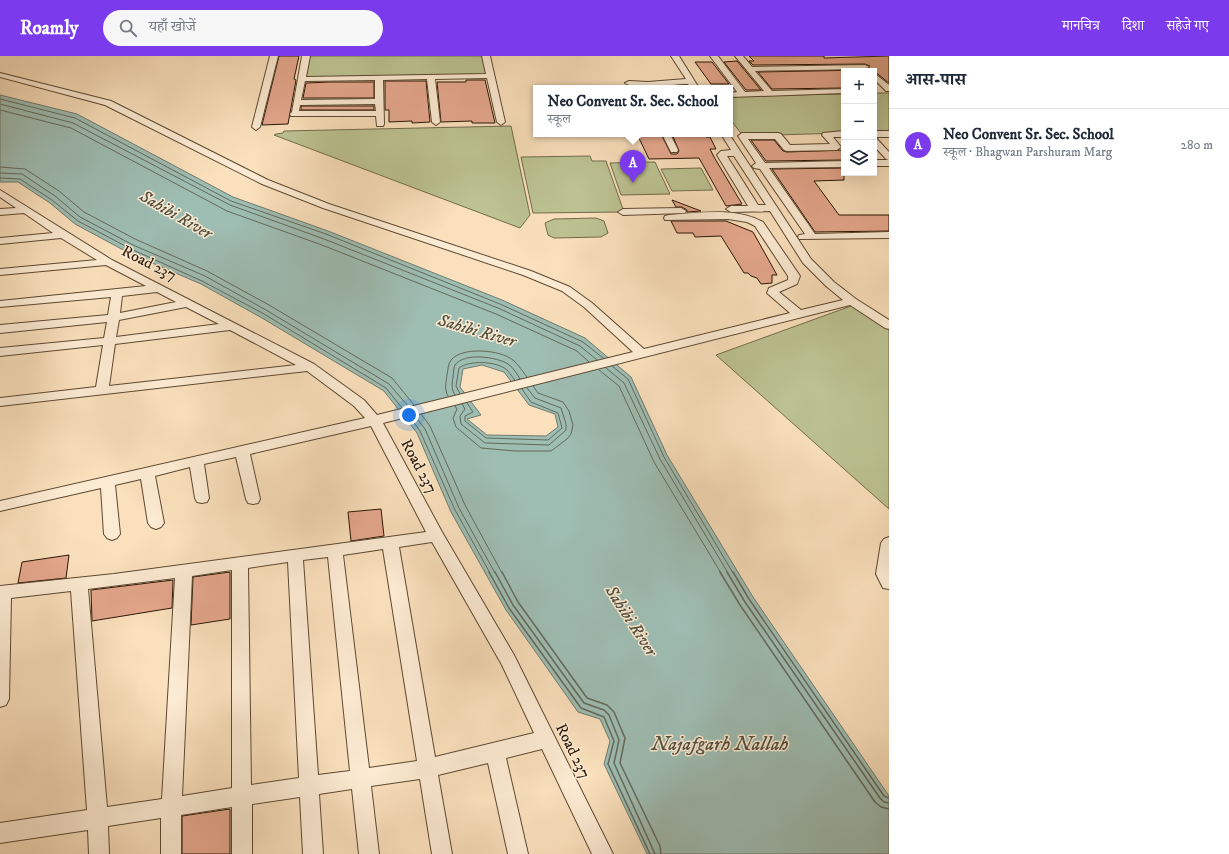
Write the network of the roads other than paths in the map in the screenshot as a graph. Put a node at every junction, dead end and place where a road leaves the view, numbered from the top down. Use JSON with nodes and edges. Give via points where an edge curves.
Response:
{"nodes":[{"id":1,"x":274,"y":56,"type":"edge"},
{"id":2,"x":306,"y":56,"type":"edge"},
{"id":3,"x":486,"y":56,"type":"edge"},
{"id":4,"x":675,"y":56,"type":"edge"},
{"id":5,"x":714,"y":56,"type":"edge"},
{"id":6,"x":739,"y":56,"type":"edge"},
{"id":7,"x":864,"y":66,"type":"edge"},
{"id":8,"x":749,"y":69,"type":"junction"},
{"id":9,"x":0,"y":75,"type":"edge"},
{"id":10,"x":490,"y":76,"type":"junction"},
{"id":11,"x":431,"y":77,"type":"junction"},
{"id":12,"x":379,"y":78,"type":"junction"},
{"id":13,"x":301,"y":79,"type":"junction"},
{"id":14,"x":877,"y":79,"type":"edge"},
{"id":15,"x":629,"y":83,"type":"dead end"},
{"id":16,"x":693,"y":85,"type":"edge"},
{"id":17,"x":886,"y":90,"type":"edge"},
{"id":18,"x":841,"y":91,"type":"edge"},
{"id":19,"x":742,"y":94,"type":"junction"},
{"id":20,"x":769,"y":94,"type":"junction"},
{"id":21,"x":733,"y":95,"type":"edge"},
{"id":22,"x":380,"y":101,"type":"junction"},
{"id":23,"x":296,"y":103,"type":"junction"},
{"id":24,"x":380,"y":113,"type":"junction"},
{"id":25,"x":436,"y":122,"type":"dead end"},
{"id":26,"x":501,"y":122,"type":"dead end"},
{"id":27,"x":380,"y":124,"type":"dead end"},
{"id":28,"x":256,"y":127,"type":"dead end"},
{"id":29,"x":841,"y":134,"type":"edge"},
{"id":30,"x":877,"y":134,"type":"edge"},
{"id":31,"x":889,"y":134,"type":"edge"},
{"id":32,"x":733,"y":135,"type":"edge"},
{"id":33,"x":742,"y":136,"type":"junction"},
{"id":34,"x":668,"y":137,"type":"edge"},
{"id":35,"x":727,"y":137,"type":"edge"},
{"id":36,"x":877,"y":144,"type":"edge"},
{"id":37,"x":674,"y":150,"type":"dead end"},
{"id":38,"x":738,"y":153,"type":"junction"},
{"id":39,"x":889,"y":157,"type":"edge"},
{"id":40,"x":877,"y":163,"type":"edge"},
{"id":41,"x":889,"y":163,"type":"edge"},
{"id":42,"x":841,"y":164,"type":"edge"},
{"id":43,"x":764,"y":166,"type":"junction"},
{"id":44,"x":746,"y":167,"type":"junction"},
{"id":45,"x":0,"y":193,"type":"edge"},
{"id":46,"x":773,"y":208,"type":"junction"},
{"id":47,"x":755,"y":209,"type":"junction"},
{"id":48,"x":27,"y":210,"type":"junction"},
{"id":49,"x":0,"y":212,"type":"edge"},
{"id":50,"x":623,"y":212,"type":"dead end"},
{"id":51,"x":669,"y":218,"type":"dead end"},
{"id":52,"x":780,"y":219,"type":"junction"},
{"id":53,"x":753,"y":220,"type":"junction"},
{"id":54,"x":63,"y":235,"type":"junction"},
{"id":55,"x":889,"y":235,"type":"edge"},
{"id":56,"x":812,"y":237,"type":"junction"},
{"id":57,"x":792,"y":238,"type":"junction"},
{"id":58,"x":0,"y":241,"type":"edge"},
{"id":59,"x":108,"y":262,"type":"junction"},
{"id":60,"x":0,"y":272,"type":"edge"},
{"id":61,"x":160,"y":288,"type":"junction"},
{"id":62,"x":117,"y":293,"type":"junction"},
{"id":63,"x":852,"y":301,"type":"junction"},
{"id":64,"x":189,"y":303,"type":"junction"},
{"id":65,"x":0,"y":304,"type":"edge"},
{"id":66,"x":799,"y":315,"type":"junction"},
{"id":67,"x":113,"y":318,"type":"junction"},
{"id":68,"x":889,"y":324,"type":"edge"},
{"id":69,"x":233,"y":326,"type":"junction"},
{"id":70,"x":0,"y":329,"type":"edge"},
{"id":71,"x":110,"y":341,"type":"junction"},
{"id":72,"x":0,"y":352,"type":"edge"},
{"id":73,"x":642,"y":354,"type":"junction"},
{"id":74,"x":310,"y":367,"type":"junction"},
{"id":75,"x":102,"y":391,"type":"junction"},
{"id":76,"x":0,"y":402,"type":"edge"},
{"id":77,"x":375,"y":421,"type":"junction"},
{"id":78,"x":242,"y":451,"type":"junction"},
{"id":79,"x":196,"y":461,"type":"junction"},
{"id":80,"x":147,"y":473,"type":"junction"},
{"id":81,"x":108,"y":482,"type":"junction"},
{"id":82,"x":202,"y":498,"type":"dead end"},
{"id":83,"x":253,"y":499,"type":"dead end"},
{"id":84,"x":0,"y":506,"type":"edge"},
{"id":85,"x":156,"y":523,"type":"dead end"},
{"id":86,"x":112,"y":534,"type":"dead end"},
{"id":87,"x":436,"y":536,"type":"junction"},
{"id":88,"x":390,"y":542,"type":"junction"},
{"id":89,"x":889,"y":543,"type":"edge"},
{"id":90,"x":335,"y":550,"type":"junction"},
{"id":91,"x":295,"y":555,"type":"junction"},
{"id":92,"x":240,"y":563,"type":"junction"},
{"id":93,"x":184,"y":570,"type":"junction"},
{"id":94,"x":889,"y":583,"type":"edge"},
{"id":95,"x":79,"y":584,"type":"junction"},
{"id":96,"x":1,"y":593,"type":"edge"},
{"id":97,"x":0,"y":699,"type":"edge"},
{"id":98,"x":548,"y":739,"type":"junction"},
{"id":99,"x":495,"y":753,"type":"junction"},
{"id":100,"x":429,"y":768,"type":"junction"},
{"id":101,"x":361,"y":778,"type":"junction"},
{"id":102,"x":309,"y":786,"type":"junction"},
{"id":103,"x":243,"y":796,"type":"junction"},
{"id":104,"x":171,"y":806,"type":"junction"},
{"id":105,"x":98,"y":817,"type":"junction"},
{"id":106,"x":0,"y":833,"type":"edge"},
{"id":107,"x":99,"y":854,"type":"edge"},
{"id":108,"x":171,"y":854,"type":"edge"},
{"id":109,"x":242,"y":854,"type":"edge"},
{"id":110,"x":313,"y":854,"type":"edge"},
{"id":111,"x":370,"y":854,"type":"edge"},
{"id":112,"x":442,"y":854,"type":"edge"},
{"id":113,"x":518,"y":854,"type":"edge"},
{"id":114,"x":603,"y":854,"type":"edge"}],
"edges":[{"from":1,"to":28,"type":"street"},
{"from":2,"to":13,"type":"street"},
{"from":3,"to":10,"type":"street"},
{"from":4,"to":16,"type":"street"},
{"from":5,"to":19,"type":"street"},
{"from":6,"to":8,"type":"street"},
{"from":7,"to":8,"type":"street"},
{"from":8,"to":20,"type":"street"},
{"from":9,"to":73,"type":"street","via":[[108,103],[265,182],[354,217],[527,273],[566,289],[588,305]]},
{"from":10,"to":11,"type":"street"},
{"from":10,"to":26,"type":"street"},
{"from":11,"to":12,"type":"street"},
{"from":11,"to":25,"type":"street"},
{"from":12,"to":13,"type":"street"},
{"from":12,"to":22,"type":"street"},
{"from":13,"to":23,"type":"street"},
{"from":14,"to":17,"type":"street"},
{"from":15,"to":16,"type":"street"},
{"from":18,"to":20,"type":"street"},
{"from":19,"to":20,"type":"street"},
{"from":19,"to":21,"type":"street"},
{"from":22,"to":23,"type":"street"},
{"from":22,"to":24,"type":"street"},
{"from":23,"to":24,"type":"street","via":[[294,118]]},
{"from":24,"to":27,"type":"street"},
{"from":29,"to":33,"type":"street","via":[[826,135],[837,147],[787,148],[778,136]]},
{"from":30,"to":31,"type":"street"},
{"from":32,"to":33,"type":"street"},
{"from":33,"to":43,"type":"street"},
{"from":34,"to":37,"type":"street"},
{"from":35,"to":38,"type":"street"},
{"from":36,"to":39,"type":"street"},
{"from":38,"to":44,"type":"street"},
{"from":38,"to":47,"type":"street","via":[[722,155]]},
{"from":40,"to":41,"type":"street"},
{"from":42,"to":43,"type":"street"},
{"from":43,"to":44,"type":"street"},
{"from":43,"to":56,"type":"street"},
{"from":44,"to":46,"type":"street"},
{"from":45,"to":48,"type":"street","name":"Road 237"},
{"from":46,"to":47,"type":"street"},
{"from":46,"to":52,"type":"street"},
{"from":47,"to":50,"type":"street"},
{"from":48,"to":49,"type":"street"},
{"from":48,"to":54,"type":"street","name":"Road 237"},
{"from":51,"to":53,"type":"street","via":[[736,216]]},
{"from":52,"to":53,"type":"street"},
{"from":52,"to":57,"type":"street"},
{"from":53,"to":66,"type":"street","via":[[759,224],[794,276],[793,282],[773,290],[773,294]]},
{"from":54,"to":58,"type":"street"},
{"from":54,"to":59,"type":"street","name":"Road 237"},
{"from":55,"to":56,"type":"street"},
{"from":56,"to":57,"type":"street"},
{"from":57,"to":63,"type":"street","via":[[807,261]]},
{"from":59,"to":60,"type":"street"},
{"from":59,"to":61,"type":"street","name":"Road 237"},
{"from":61,"to":62,"type":"street"},
{"from":61,"to":64,"type":"street","name":"Road 237"},
{"from":62,"to":65,"type":"street"},
{"from":62,"to":67,"type":"street"},
{"from":63,"to":66,"type":"street"},
{"from":63,"to":68,"type":"street"},
{"from":64,"to":67,"type":"street"},
{"from":64,"to":69,"type":"street","name":"Road 237"},
{"from":66,"to":73,"type":"street"},
{"from":67,"to":70,"type":"street"},
{"from":67,"to":71,"type":"street"},
{"from":69,"to":71,"type":"street"},
{"from":69,"to":74,"type":"street","name":"Road 237"},
{"from":71,"to":72,"type":"street"},
{"from":71,"to":75,"type":"street"},
{"from":73,"to":77,"type":"street"},
{"from":74,"to":75,"type":"street"},
{"from":74,"to":77,"type":"street","name":"Road 237","via":[[359,403]]},
{"from":75,"to":76,"type":"street"},
{"from":77,"to":78,"type":"street"},
{"from":77,"to":87,"type":"street","name":"Road 237"},
{"from":78,"to":79,"type":"street"},
{"from":78,"to":83,"type":"street"},
{"from":79,"to":80,"type":"street"},
{"from":79,"to":82,"type":"street"},
{"from":80,"to":81,"type":"street"},
{"from":80,"to":85,"type":"street"},
{"from":81,"to":84,"type":"street"},
{"from":81,"to":86,"type":"street"},
{"from":87,"to":88,"type":"street"},
{"from":87,"to":98,"type":"street","name":"Road 237","via":[[508,660]]},
{"from":88,"to":90,"type":"street"},
{"from":88,"to":100,"type":"street"},
{"from":89,"to":94,"type":"street","via":[[884,574]]},
{"from":90,"to":91,"type":"street"},
{"from":90,"to":101,"type":"street"},
{"from":91,"to":92,"type":"street"},
{"from":91,"to":102,"type":"street"},
{"from":92,"to":93,"type":"street"},
{"from":92,"to":103,"type":"street"},
{"from":93,"to":95,"type":"street"},
{"from":93,"to":104,"type":"street"},
{"from":95,"to":96,"type":"street"},
{"from":95,"to":105,"type":"street"},
{"from":96,"to":97,"type":"street"},
{"from":98,"to":99,"type":"street"},
{"from":98,"to":114,"type":"street","name":"Road 237"},
{"from":99,"to":100,"type":"street"},
{"from":99,"to":113,"type":"street"},
{"from":100,"to":101,"type":"street"},
{"from":100,"to":112,"type":"street"},
{"from":101,"to":102,"type":"street"},
{"from":101,"to":111,"type":"street"},
{"from":102,"to":103,"type":"street"},
{"from":102,"to":110,"type":"street"},
{"from":103,"to":104,"type":"street"},
{"from":103,"to":109,"type":"street"},
{"from":104,"to":105,"type":"street"},
{"from":104,"to":108,"type":"street"},
{"from":105,"to":106,"type":"street"},
{"from":105,"to":107,"type":"street"}]}
